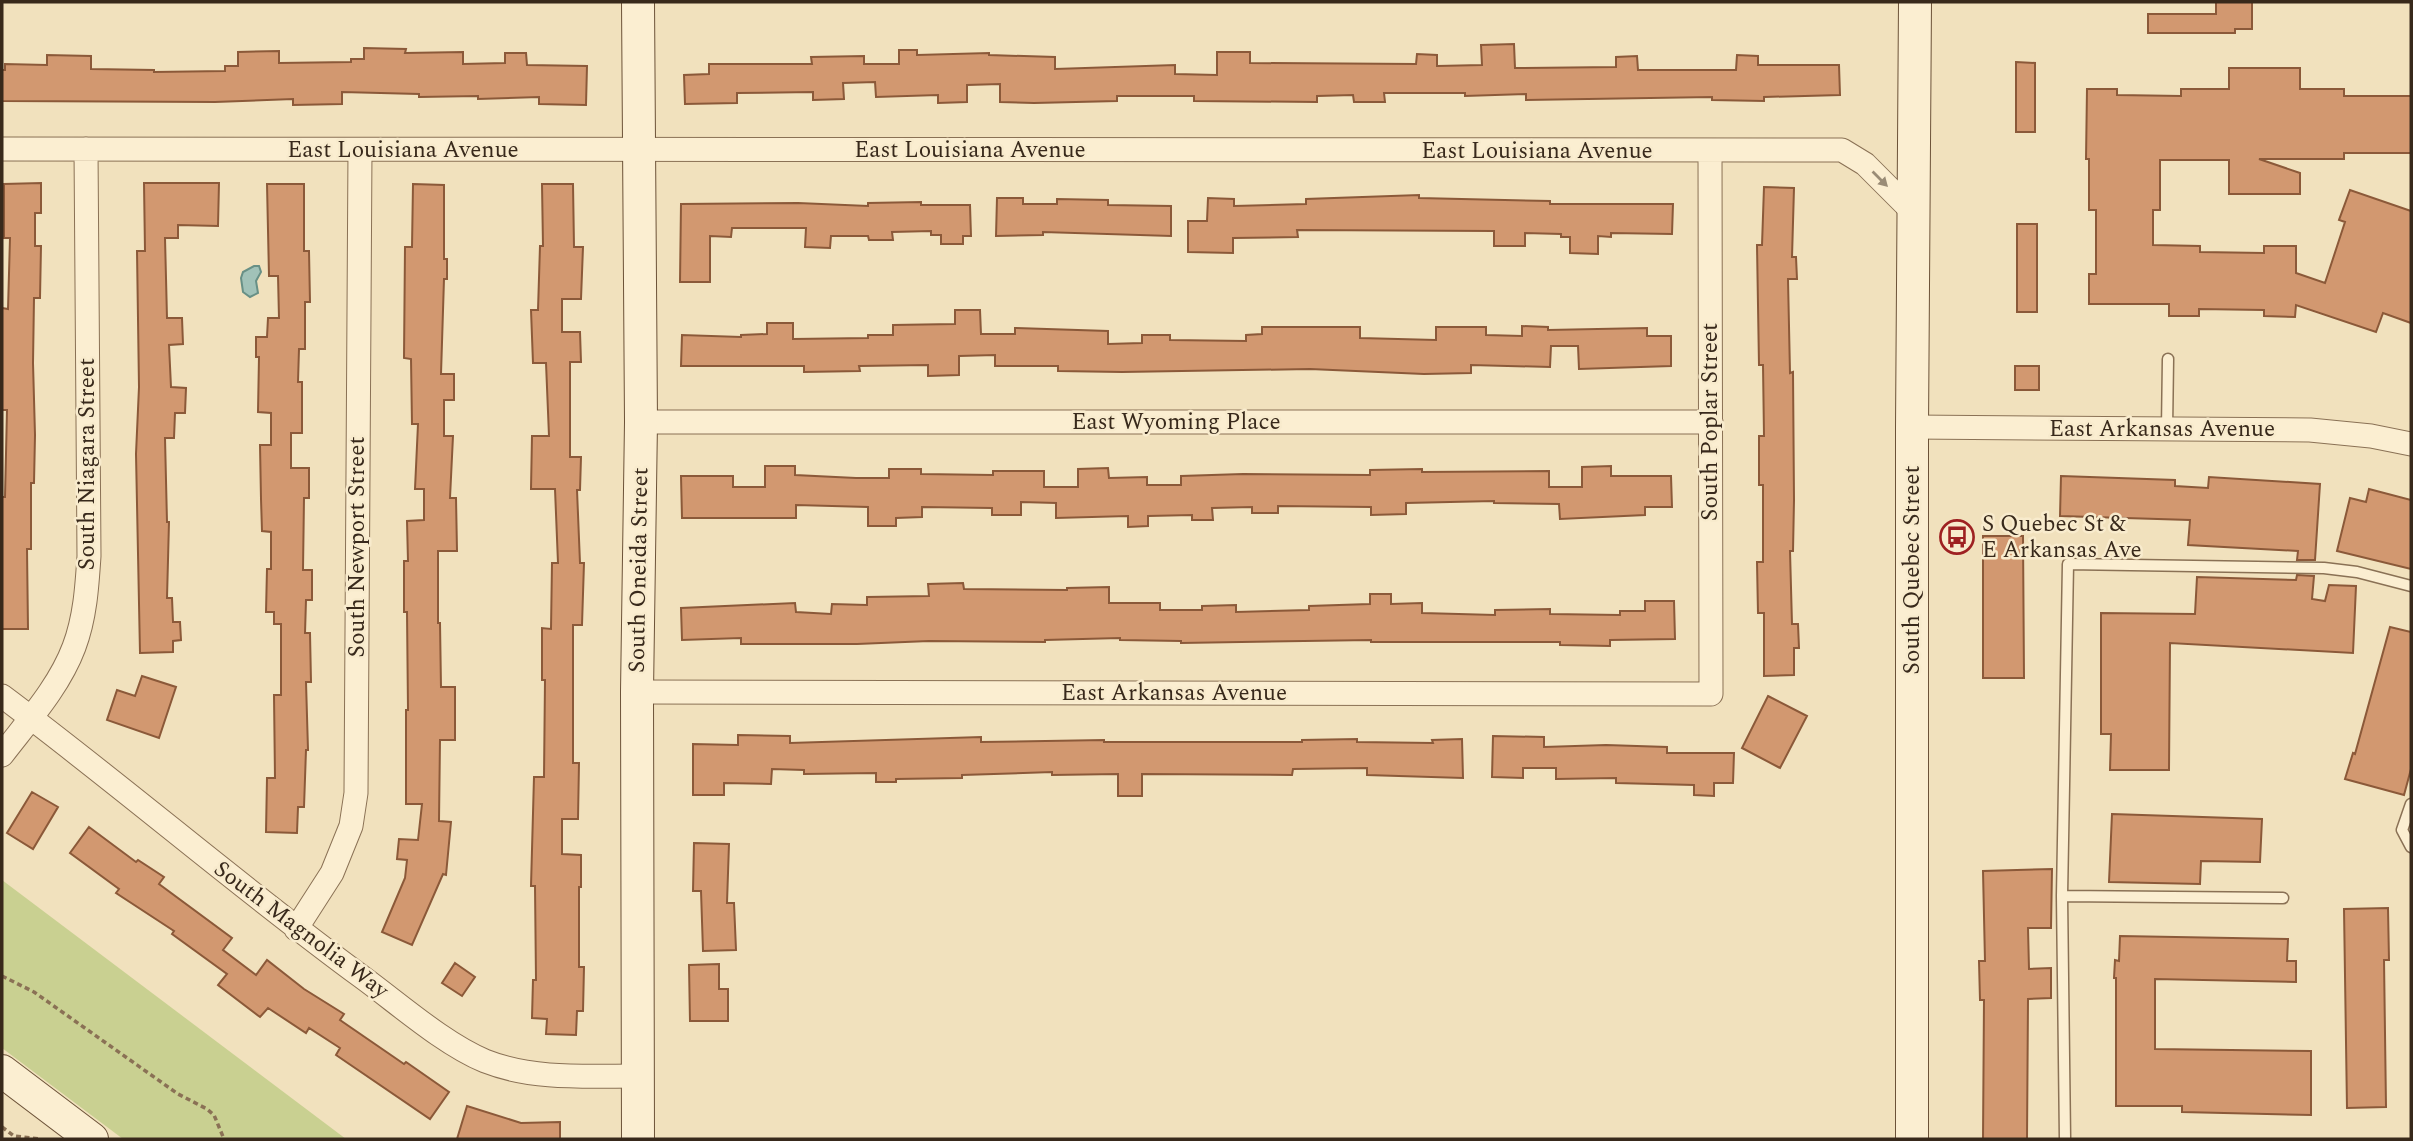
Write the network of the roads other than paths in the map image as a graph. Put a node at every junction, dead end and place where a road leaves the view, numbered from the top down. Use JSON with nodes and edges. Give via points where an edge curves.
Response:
{"nodes":[{"id":1,"x":638,"y":2,"type":"edge"},
{"id":2,"x":1915,"y":2,"type":"edge"},
{"id":3,"x":2,"y":149,"type":"edge"},
{"id":4,"x":86,"y":149,"type":"junction"},
{"id":5,"x":360,"y":150,"type":"junction"},
{"id":6,"x":637,"y":150,"type":"junction"},
{"id":7,"x":1710,"y":151,"type":"junction"},
{"id":8,"x":1914,"y":213,"type":"junction"},
{"id":9,"x":2168,"y":359,"type":"dead end"},
{"id":10,"x":641,"y":422,"type":"junction"},
{"id":11,"x":1710,"y":422,"type":"junction"},
{"id":12,"x":1912,"y":427,"type":"junction"},
{"id":13,"x":2167,"y":429,"type":"junction"},
{"id":14,"x":2411,"y":444,"type":"edge"},
{"id":15,"x":2411,"y":586,"type":"edge"},
{"id":16,"x":637,"y":691,"type":"junction"},
{"id":17,"x":1710,"y":694,"type":"joint"},
{"id":18,"x":2,"y":696,"type":"edge"},
{"id":19,"x":31,"y":717,"type":"junction"},
{"id":20,"x":2,"y":755,"type":"edge"},
{"id":21,"x":2411,"y":804,"type":"edge"},
{"id":22,"x":2411,"y":846,"type":"edge"},
{"id":23,"x":2062,"y":897,"type":"junction"},
{"id":24,"x":2283,"y":898,"type":"dead end"},
{"id":25,"x":296,"y":929,"type":"junction"},
{"id":26,"x":2,"y":1071,"type":"edge"},
{"id":27,"x":638,"y":1076,"type":"junction"},
{"id":28,"x":92,"y":1139,"type":"edge"},
{"id":29,"x":638,"y":1139,"type":"edge"},
{"id":30,"x":1912,"y":1139,"type":"edge"},
{"id":31,"x":2065,"y":1139,"type":"edge"}],
"edges":[{"from":1,"to":6,"type":"street","name":"South Oneida Street"},
{"from":2,"to":8,"type":"street","name":"South Quebec Street"},
{"from":3,"to":4,"type":"street","name":"East Louisiana Avenue"},
{"from":4,"to":5,"type":"street","name":"East Louisiana Avenue"},
{"from":4,"to":19,"type":"street","name":"South Niagara Street","via":[[86,593],[69,657]]},
{"from":5,"to":6,"type":"street","name":"East Louisiana Avenue"},
{"from":5,"to":25,"type":"street","name":"South Newport Street","via":[[356,793],[351,826],[332,873]]},
{"from":6,"to":7,"type":"street","name":"East Louisiana Avenue"},
{"from":6,"to":10,"type":"street","name":"South Oneida Street"},
{"from":7,"to":8,"type":"street","name":"East Louisiana Avenue","one_way":true,"via":[[1842,150],[1865,164]]},
{"from":7,"to":11,"type":"street","name":"South Poplar Street"},
{"from":8,"to":12,"type":"street","name":"South Quebec Street"},
{"from":9,"to":13,"type":"lane"},
{"from":10,"to":11,"type":"street","name":"East Wyoming Place"},
{"from":10,"to":16,"type":"street","name":"South Oneida Street"},
{"from":11,"to":17,"type":"street","name":"South Poplar Street"},
{"from":12,"to":13,"type":"street","name":"East Arkansas Avenue"},
{"from":12,"to":30,"type":"street","name":"South Quebec Street"},
{"from":13,"to":14,"type":"street","name":"East Arkansas Avenue","via":[[2310,430]]},
{"from":15,"to":23,"type":"lane","via":[[2324,568],[2068,564]]},
{"from":16,"to":17,"type":"street","name":"East Arkansas Avenue"},
{"from":16,"to":27,"type":"street","name":"South Oneida Street"},
{"from":18,"to":19,"type":"street","name":"South Magnolia Way"},
{"from":19,"to":20,"type":"street","name":"South Niagara Street"},
{"from":19,"to":25,"type":"street","name":"South Magnolia Way"},
{"from":21,"to":22,"type":"lane","via":[[2402,830]]},
{"from":23,"to":24,"type":"lane"},
{"from":23,"to":31,"type":"lane"},
{"from":25,"to":27,"type":"street","name":"South Magnolia Way","via":[[453,1044],[484,1060],[563,1076]]},
{"from":26,"to":28,"type":"street"},
{"from":27,"to":29,"type":"street","name":"South Oneida Street"}]}
